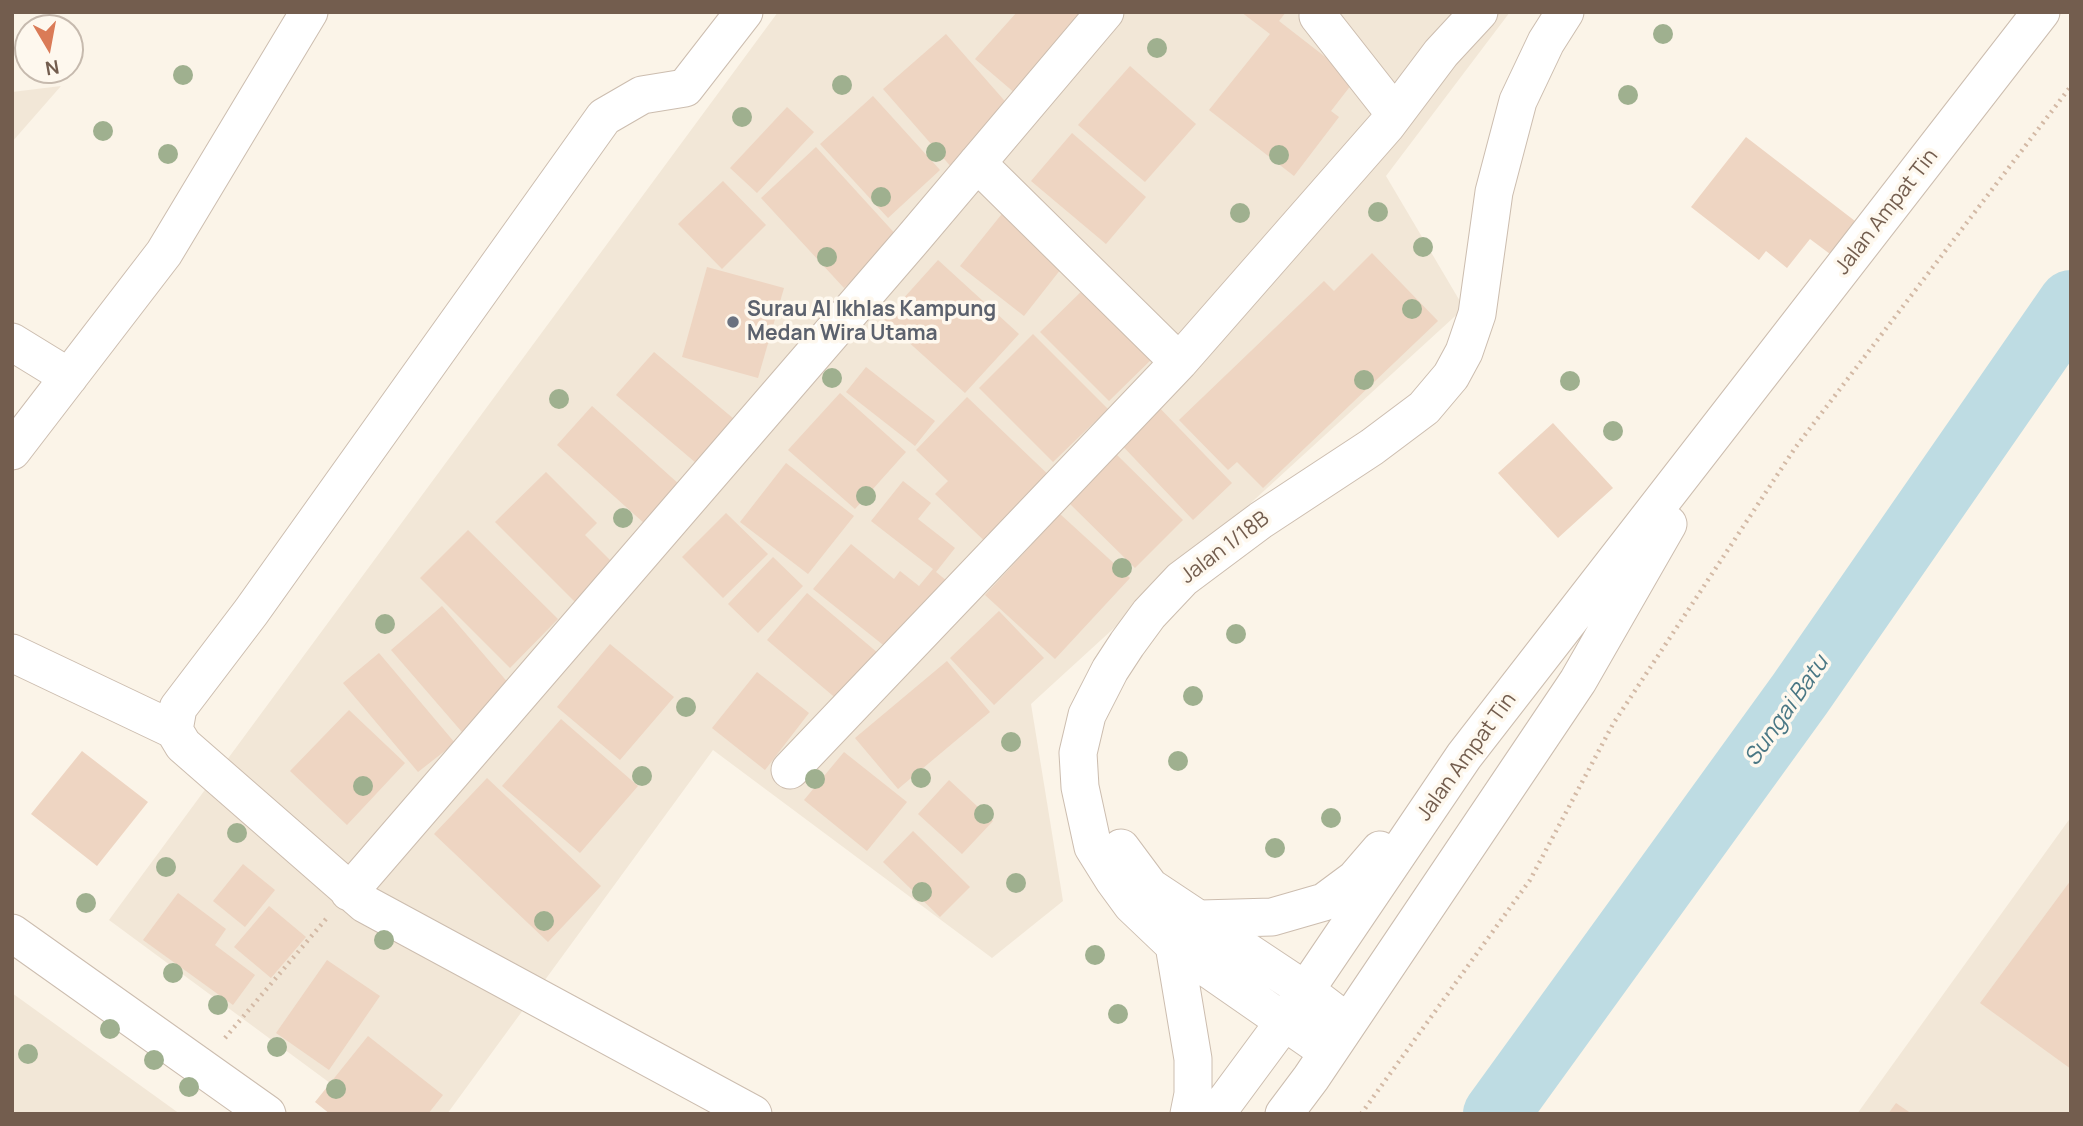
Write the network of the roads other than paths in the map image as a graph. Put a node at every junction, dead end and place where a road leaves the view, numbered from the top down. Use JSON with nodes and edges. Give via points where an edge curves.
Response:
{"nodes":[{"id":1,"x":309,"y":12,"type":"edge"},
{"id":2,"x":744,"y":12,"type":"edge"},
{"id":3,"x":1105,"y":12,"type":"edge"},
{"id":4,"x":1479,"y":12,"type":"edge"},
{"id":5,"x":1565,"y":12,"type":"edge"},
{"id":6,"x":1590,"y":12,"type":"edge"},
{"id":7,"x":2041,"y":12,"type":"edge"},
{"id":8,"x":1318,"y":13,"type":"edge"},
{"id":9,"x":1395,"y":114,"type":"junction"},
{"id":10,"x":977,"y":163,"type":"junction"},
{"id":11,"x":12,"y":342,"type":"edge"},
{"id":12,"x":1179,"y":362,"type":"junction"},
{"id":13,"x":69,"y":377,"type":"junction"},
{"id":14,"x":1734,"y":411,"type":"junction"},
{"id":15,"x":12,"y":451,"type":"edge"},
{"id":16,"x":12,"y":653,"type":"edge"},
{"id":17,"x":174,"y":730,"type":"junction"},
{"id":18,"x":1464,"y":755,"type":"junction"},
{"id":19,"x":790,"y":770,"type":"dead end"},
{"id":20,"x":349,"y":892,"type":"junction"},
{"id":21,"x":1201,"y":919,"type":"junction"},
{"id":22,"x":12,"y":933,"type":"edge"},
{"id":23,"x":1174,"y":945,"type":"junction"},
{"id":24,"x":1305,"y":990,"type":"junction"},
{"id":25,"x":1284,"y":1022,"type":"junction"},
{"id":26,"x":1348,"y":1023,"type":"junction"},
{"id":27,"x":1328,"y":1052,"type":"junction"},
{"id":28,"x":267,"y":1114,"type":"edge"},
{"id":29,"x":753,"y":1114,"type":"edge"},
{"id":30,"x":1189,"y":1114,"type":"edge"},
{"id":31,"x":1216,"y":1114,"type":"edge"},
{"id":32,"x":1283,"y":1114,"type":"edge"}],
"edges":[{"from":1,"to":13,"type":"street","via":[[164,253]]},
{"from":2,"to":17,"type":"street","via":[[685,88],[642,95],[604,117],[178,708]]},
{"from":3,"to":10,"type":"street"},
{"from":4,"to":9,"type":"street"},
{"from":5,"to":23,"type":"street","name":"Jalan 1/18B","via":[[1518,101],[1494,192],[1477,314],[1451,376],[1424,408],[1182,579],[1127,644],[1090,706],[1078,753],[1093,847],[1132,905]]},
{"from":6,"to":21,"type":"street","name":"Jalan 1/18B","via":[[1561,55],[1538,107],[1516,197],[1499,320],[1470,389],[1440,424],[1196,595],[1166,628],[1114,706],[1101,754],[1114,835],[1150,887]]},
{"from":7,"to":14,"type":"street","name":"Jalan Ampat Tin"},
{"from":8,"to":9,"type":"street"},
{"from":9,"to":12,"type":"street"},
{"from":10,"to":12,"type":"street"},
{"from":10,"to":20,"type":"street"},
{"from":11,"to":13,"type":"street"},
{"from":12,"to":19,"type":"street"},
{"from":13,"to":15,"type":"street"},
{"from":14,"to":18,"type":"street","name":"Jalan Ampat Tin"},
{"from":14,"to":26,"type":"street","name":"Jalan Ampat Tin","via":[[1578,681]]},
{"from":16,"to":17,"type":"street"},
{"from":17,"to":20,"type":"street","via":[[183,745]]},
{"from":18,"to":21,"type":"street","via":[[1355,879],[1324,902],[1272,917]]},
{"from":18,"to":24,"type":"street","name":"Jalan Ampat Tin"},
{"from":20,"to":29,"type":"street"},
{"from":21,"to":24,"type":"street","name":"Jalan 1/18B"},
{"from":22,"to":28,"type":"street"},
{"from":23,"to":25,"type":"street","name":"Jalan 1/18B"},
{"from":23,"to":30,"type":"street","via":[[1193,1059]]},
{"from":24,"to":25,"type":"street","name":"Jalan Ampat Tin"},
{"from":24,"to":26,"type":"street","name":"Jalan 1/18B"},
{"from":25,"to":27,"type":"street","name":"Jalan 1/18B"},
{"from":25,"to":31,"type":"street","name":"Jalan Ampat Tin"},
{"from":26,"to":27,"type":"street","name":"Jalan Ampat Tin"},
{"from":27,"to":32,"type":"street","name":"Jalan Ampat Tin"}]}
